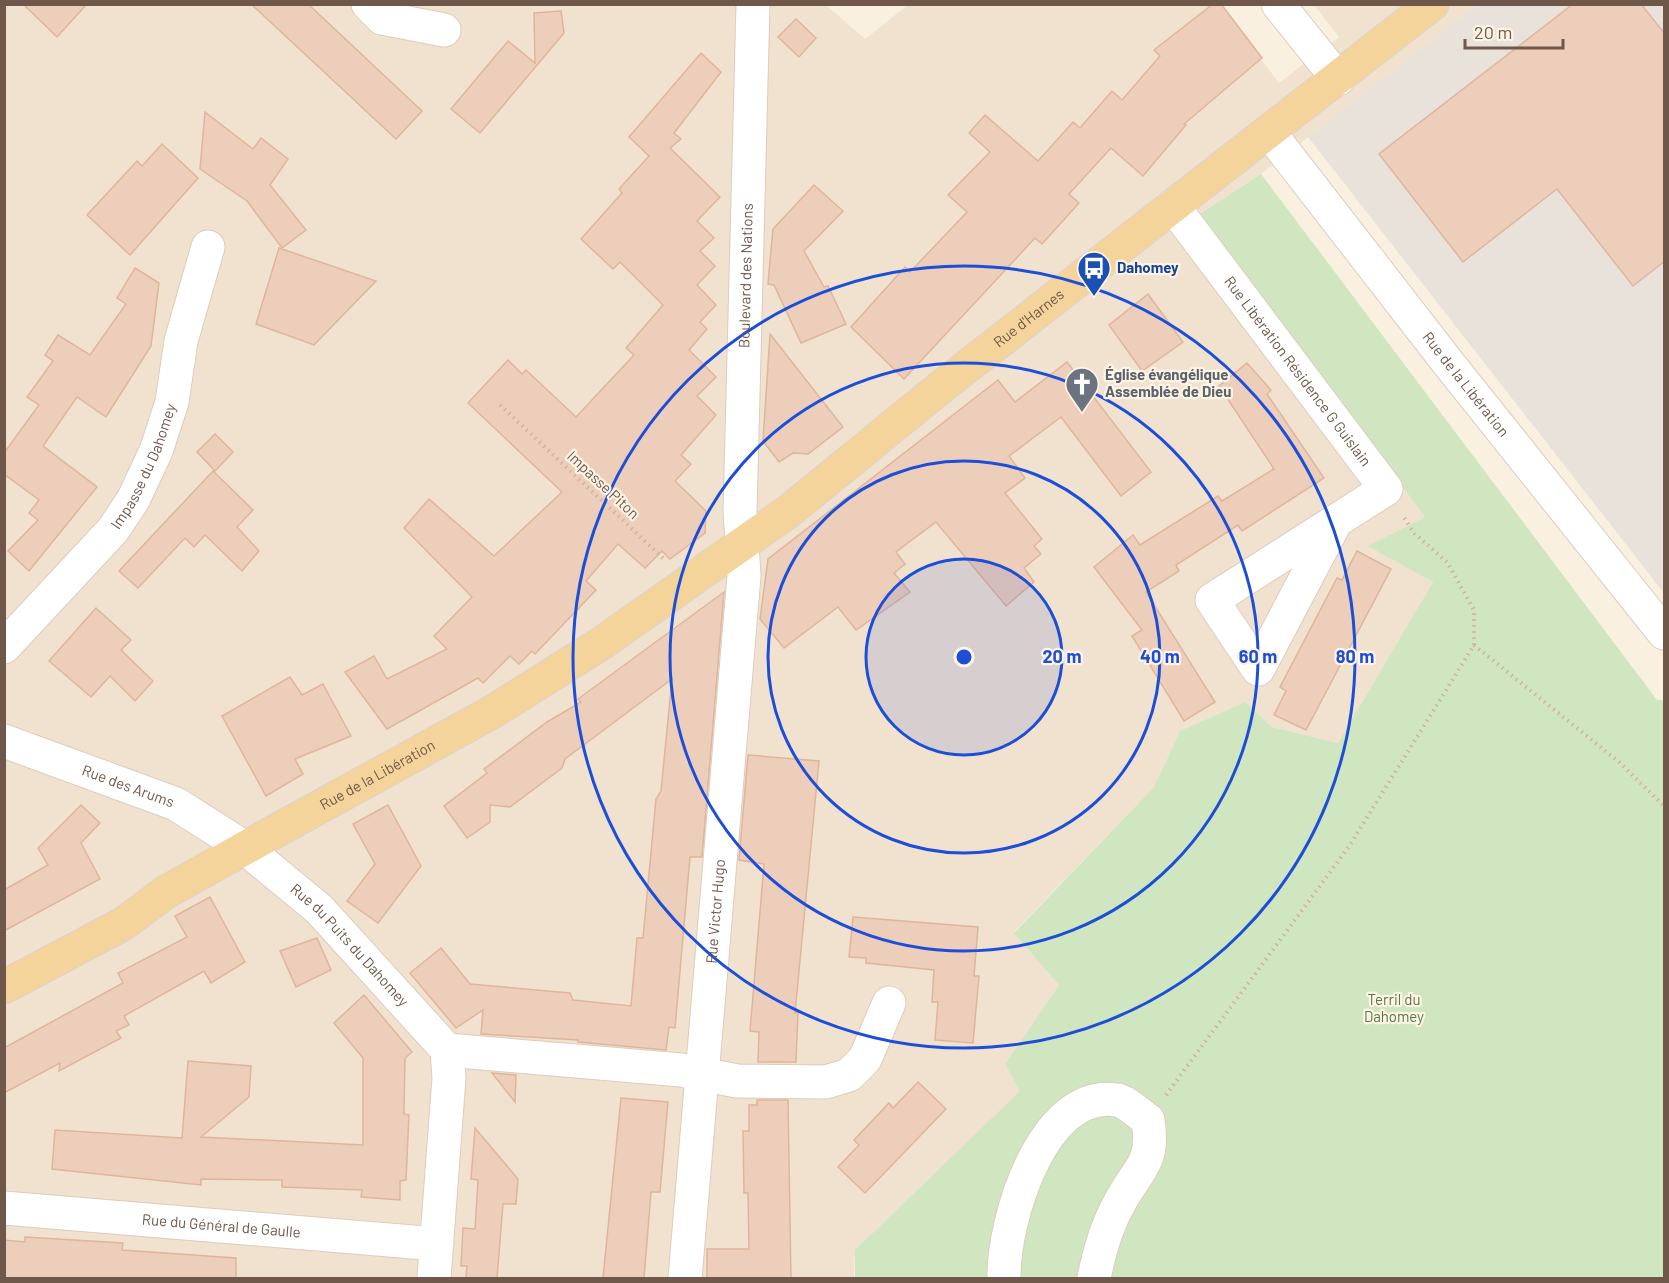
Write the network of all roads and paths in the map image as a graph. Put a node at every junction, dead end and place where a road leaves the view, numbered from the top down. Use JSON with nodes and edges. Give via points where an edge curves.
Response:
{"nodes":[{"id":1,"x":368,"y":4,"type":"edge"},
{"id":2,"x":753,"y":4,"type":"edge"},
{"id":3,"x":1278,"y":4,"type":"edge"},
{"id":4,"x":1432,"y":4,"type":"edge"},
{"id":5,"x":444,"y":30,"type":"dead end"},
{"id":6,"x":1338,"y":79,"type":"junction"},
{"id":7,"x":1269,"y":132,"type":"junction"},
{"id":8,"x":1173,"y":206,"type":"junction"},
{"id":9,"x":208,"y":247,"type":"dead end"},
{"id":10,"x":500,"y":405,"type":"dead end"},
{"id":11,"x":1386,"y":489,"type":"junction"},
{"id":12,"x":1336,"y":521,"type":"dead end"},
{"id":13,"x":742,"y":546,"type":"junction"},
{"id":14,"x":691,"y":582,"type":"junction"},
{"id":15,"x":1665,"y":633,"type":"edge"},
{"id":16,"x":1474,"y":645,"type":"junction"},
{"id":17,"x":4,"y":646,"type":"edge"},
{"id":18,"x":4,"y":741,"type":"edge"},
{"id":19,"x":1665,"y":806,"type":"edge"},
{"id":20,"x":245,"y":848,"type":"junction"},
{"id":21,"x":4,"y":987,"type":"edge"},
{"id":22,"x":889,"y":1004,"type":"dead end"},
{"id":23,"x":447,"y":1050,"type":"junction"},
{"id":24,"x":703,"y":1074,"type":"junction"},
{"id":25,"x":1148,"y":1120,"type":"junction"},
{"id":26,"x":4,"y":1208,"type":"edge"},
{"id":27,"x":437,"y":1244,"type":"junction"},
{"id":28,"x":434,"y":1278,"type":"edge"},
{"id":29,"x":685,"y":1278,"type":"edge"},
{"id":30,"x":1004,"y":1278,"type":"edge"},
{"id":31,"x":1094,"y":1278,"type":"edge"}],
"edges":[{"from":1,"to":5,"type":"street","via":[[382,18]]},
{"from":2,"to":13,"type":"street","name":"Boulevard des Nations"},
{"from":3,"to":6,"type":"street"},
{"from":4,"to":6,"type":"main road","name":"Rue d'Harnes"},
{"from":6,"to":7,"type":"main road","name":"Rue d'Harnes"},
{"from":7,"to":8,"type":"main road","name":"Rue d'Harnes"},
{"from":7,"to":15,"type":"street","name":"Rue de la Libération"},
{"from":8,"to":11,"type":"street","name":"Rue Libération Résidence G Guislain"},
{"from":8,"to":13,"type":"main road","name":"Rue d'Harnes"},
{"from":9,"to":17,"type":"street","name":"Impasse du Dahomey","via":[[181,341],[172,402],[156,451],[133,500],[113,530]]},
{"from":10,"to":14,"type":"path","name":"Impasse Piton"},
{"from":11,"to":12,"type":"street"},
{"from":11,"to":16,"type":"path","via":[[1415,534],[1447,562],[1464,591],[1474,610]]},
{"from":13,"to":14,"type":"main road","name":"Rue de la Libération"},
{"from":13,"to":24,"type":"street","name":"Rue Victor Hugo","via":[[744,576]]},
{"from":14,"to":20,"type":"main road","name":"Rue de la Libération","via":[[602,644],[494,711]]},
{"from":16,"to":19,"type":"path","via":[[1619,762]]},
{"from":16,"to":25,"type":"path","via":[[1350,845]]},
{"from":18,"to":20,"type":"street","name":"Rue des Arums","via":[[176,804]]},
{"from":20,"to":21,"type":"main road","name":"Rue de la Libération","via":[[166,892],[123,924]]},
{"from":20,"to":23,"type":"street","name":"Rue du Puits du Dahomey","via":[[318,909]]},
{"from":22,"to":24,"type":"street","via":[[865,1059],[849,1075],[826,1082],[737,1081]]},
{"from":23,"to":24,"type":"street"},
{"from":23,"to":27,"type":"street","via":[[449,1078]]},
{"from":24,"to":29,"type":"street","name":"Rue Victor Hugo"},
{"from":25,"to":30,"type":"street","via":[[1120,1100],[1100,1099],[1065,1115],[1051,1131],[1020,1192],[1008,1231]]},
{"from":25,"to":31,"type":"street","via":[[1152,1144],[1119,1204],[1101,1246]]},
{"from":26,"to":27,"type":"street","name":"Rue du Général de Gaulle"},
{"from":27,"to":28,"type":"street"}]}
